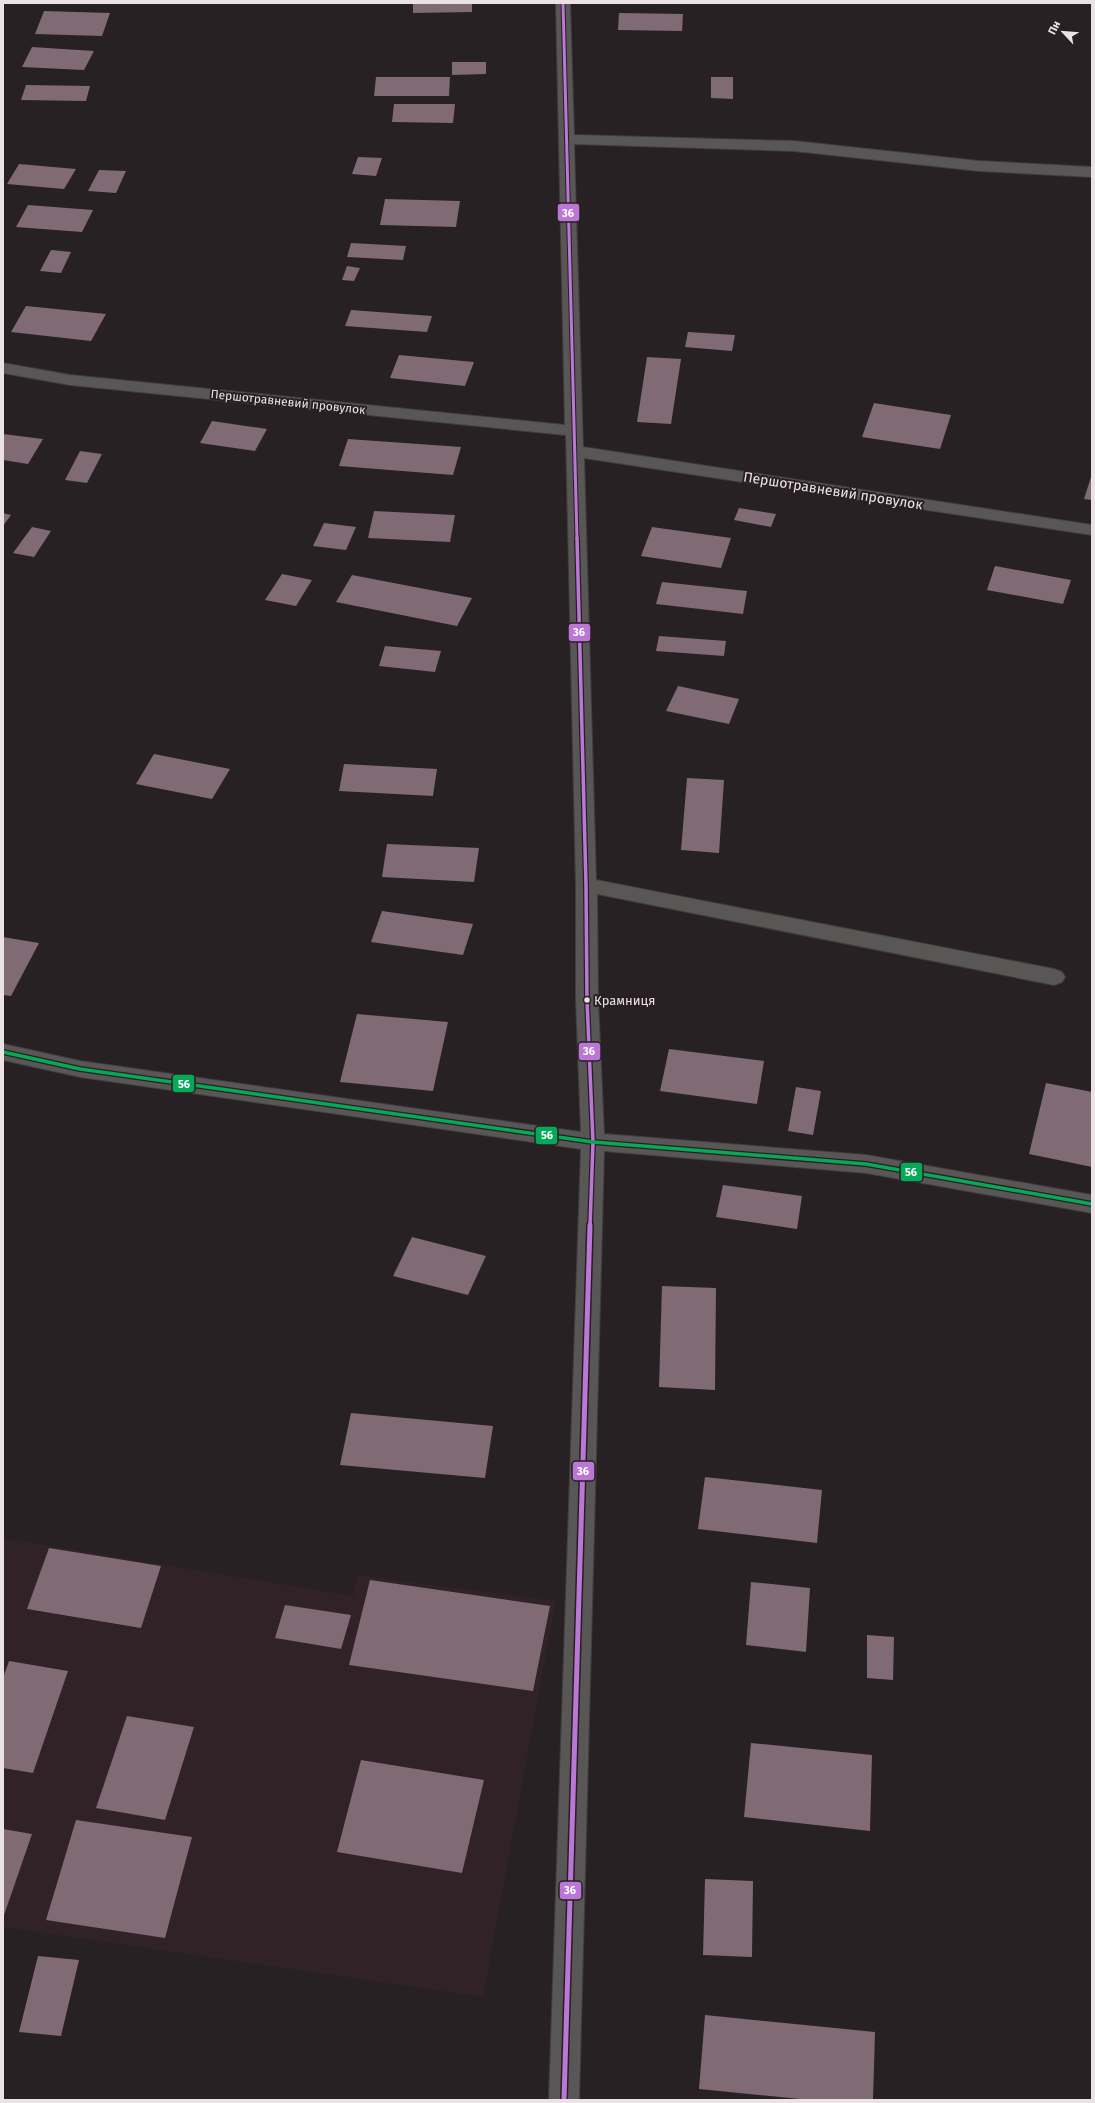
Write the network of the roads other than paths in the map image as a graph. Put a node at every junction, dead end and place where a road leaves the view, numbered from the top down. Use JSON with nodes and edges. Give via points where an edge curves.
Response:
{"nodes":[{"id":1,"x":564,"y":3,"type":"edge"},
{"id":2,"x":566,"y":139,"type":"junction"},
{"id":3,"x":1092,"y":172,"type":"edge"},
{"id":4,"x":3,"y":368,"type":"edge"},
{"id":5,"x":574,"y":441,"type":"junction"},
{"id":6,"x":1092,"y":530,"type":"edge"},
{"id":7,"x":586,"y":884,"type":"junction"},
{"id":8,"x":1054,"y":977,"type":"dead end"},
{"id":9,"x":3,"y":1052,"type":"edge"},
{"id":10,"x":592,"y":1142,"type":"junction"},
{"id":11,"x":1092,"y":1204,"type":"edge"},
{"id":12,"x":564,"y":2100,"type":"edge"}],
"edges":[{"from":1,"to":2,"type":"street"},
{"from":2,"to":3,"type":"street","via":[[794,146],[979,166]]},
{"from":2,"to":5,"type":"street"},
{"from":4,"to":5,"type":"street","name":"Першотравневий провулок","via":[[70,380]]},
{"from":5,"to":6,"type":"street","name":"Першотравневий провулок","via":[[928,506]]},
{"from":5,"to":7,"type":"street"},
{"from":7,"to":8,"type":"street"},
{"from":7,"to":10,"type":"street"},
{"from":9,"to":10,"type":"street","via":[[80,1069]]},
{"from":10,"to":11,"type":"street","via":[[866,1164]]},
{"from":10,"to":12,"type":"street"}]}
